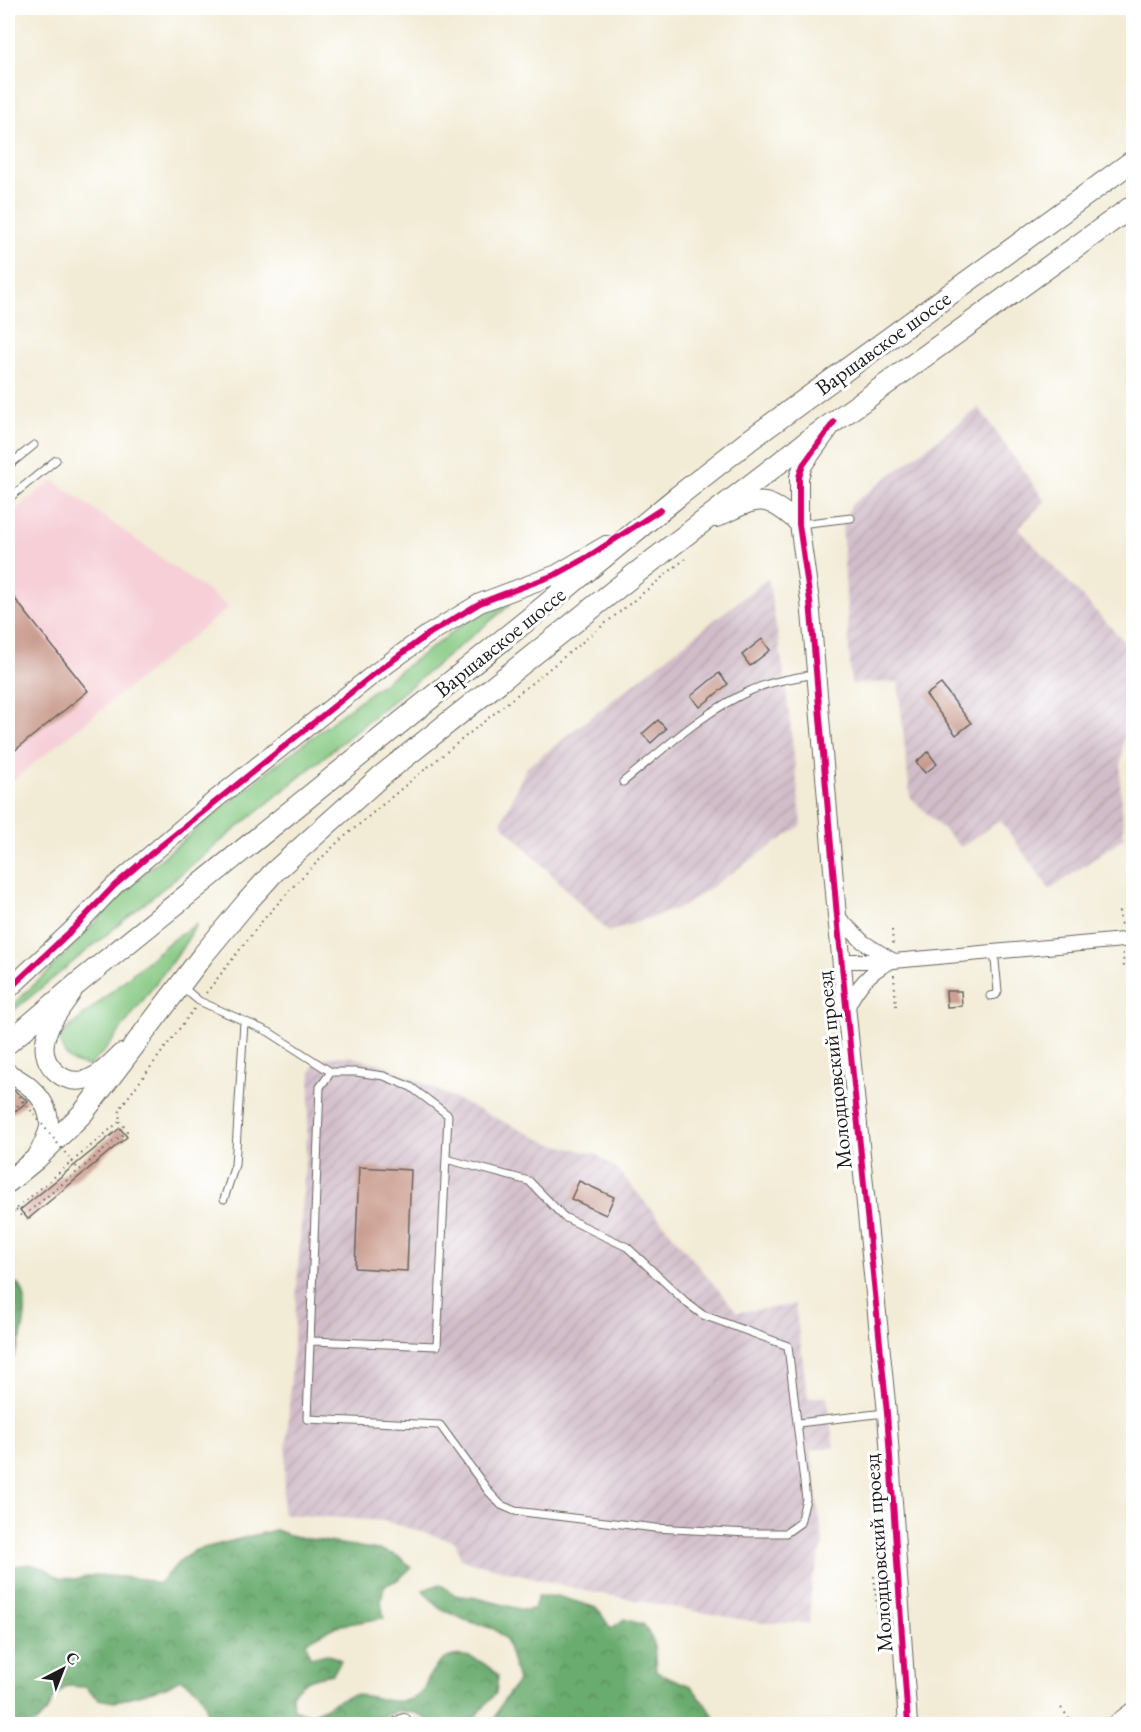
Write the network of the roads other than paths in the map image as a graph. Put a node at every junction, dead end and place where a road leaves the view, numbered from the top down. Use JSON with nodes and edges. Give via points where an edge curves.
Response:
{"nodes":[{"id":1,"x":1134,"y":160,"type":"edge"},
{"id":2,"x":1134,"y":205,"type":"edge"},
{"id":3,"x":834,"y":422,"type":"junction"},
{"id":4,"x":34,"y":445,"type":"dead end"},
{"id":5,"x":56,"y":460,"type":"dead end"},
{"id":6,"x":8,"y":466,"type":"edge"},
{"id":7,"x":8,"y":499,"type":"edge"},
{"id":8,"x":660,"y":510,"type":"junction"},
{"id":9,"x":851,"y":518,"type":"dead end"},
{"id":10,"x":799,"y":524,"type":"junction"},
{"id":11,"x":696,"y":526,"type":"junction"},
{"id":12,"x":815,"y":674,"type":"junction"},
{"id":13,"x":623,"y":782,"type":"dead end"},
{"id":14,"x":837,"y":916,"type":"junction"},
{"id":15,"x":1131,"y":939,"type":"edge"},
{"id":16,"x":994,"y":951,"type":"junction"},
{"id":17,"x":841,"y":961,"type":"junction"},
{"id":18,"x":894,"y":961,"type":"junction"},
{"id":19,"x":77,"y":984,"type":"junction"},
{"id":20,"x":180,"y":986,"type":"junction"},
{"id":21,"x":8,"y":990,"type":"edge"},
{"id":22,"x":990,"y":996,"type":"dead end"},
{"id":23,"x":846,"y":1010,"type":"junction"},
{"id":24,"x":244,"y":1022,"type":"junction"},
{"id":25,"x":148,"y":1029,"type":"junction"},
{"id":26,"x":8,"y":1043,"type":"edge"},
{"id":27,"x":331,"y":1072,"type":"junction"},
{"id":28,"x":8,"y":1073,"type":"edge"},
{"id":29,"x":36,"y":1159,"type":"junction"},
{"id":30,"x":446,"y":1159,"type":"junction"},
{"id":31,"x":8,"y":1182,"type":"edge"},
{"id":32,"x":224,"y":1199,"type":"dead end"},
{"id":33,"x":311,"y":1341,"type":"junction"},
{"id":34,"x":887,"y":1413,"type":"junction"},
{"id":35,"x":798,"y":1423,"type":"junction"},
{"id":36,"x":1131,"y":1710,"type":"edge"},
{"id":37,"x":908,"y":1725,"type":"edge"},
{"id":38,"x":1113,"y":1725,"type":"edge"}],
"edges":[{"from":1,"to":8,"type":"main road","name":"Варшавское шоссе","via":[[751,439]]},
{"from":2,"to":3,"type":"main road","name":"Варшавское шоссе"},
{"from":3,"to":10,"type":"street","name":"Молодцовский проезд","via":[[803,465]]},
{"from":3,"to":11,"type":"main road","name":"Варшавское шоссе"},
{"from":4,"to":6,"type":"lane"},
{"from":5,"to":7,"type":"lane"},
{"from":8,"to":19,"type":"main road","name":"Варшавское шоссе"},
{"from":8,"to":21,"type":"street","via":[[557,574],[474,607],[427,635],[144,859]]},
{"from":9,"to":10,"type":"lane"},
{"from":10,"to":11,"type":"street","via":[[777,506],[760,501]]},
{"from":10,"to":12,"type":"street","name":"Молодцовский проезд"},
{"from":11,"to":20,"type":"main road","name":"Варшавское шоссе","via":[[329,821],[246,902]]},
{"from":12,"to":13,"type":"lane","via":[[753,689],[727,702]]},
{"from":12,"to":14,"type":"street","name":"Молодцовский проезд"},
{"from":14,"to":17,"type":"street","name":"Молодцовский проезд"},
{"from":14,"to":18,"type":"street","via":[[863,942]]},
{"from":15,"to":16,"type":"street"},
{"from":16,"to":18,"type":"street"},
{"from":16,"to":22,"type":"lane","via":[[998,991]]},
{"from":17,"to":18,"type":"street"},
{"from":17,"to":23,"type":"street","name":"Молодцовский проезд"},
{"from":18,"to":23,"type":"street","via":[[862,981]]},
{"from":19,"to":25,"type":"street","via":[[45,1040],[48,1063],[61,1077],[84,1080],[96,1075]]},
{"from":19,"to":26,"type":"main road","name":"Варшавское шоссе"},
{"from":20,"to":24,"type":"lane","via":[[199,1001]]},
{"from":20,"to":25,"type":"main road","name":"Варшавское шоссе"},
{"from":23,"to":34,"type":"street","name":"Молодцовский проезд"},
{"from":24,"to":27,"type":"lane","via":[[269,1032]]},
{"from":24,"to":32,"type":"lane","via":[[235,1165]]},
{"from":25,"to":29,"type":"main road","name":"Варшавское шоссе","via":[[83,1113]]},
{"from":27,"to":30,"type":"lane","via":[[384,1076],[411,1087],[448,1115]]},
{"from":27,"to":33,"type":"lane","via":[[320,1088]]},
{"from":28,"to":29,"type":"street","via":[[27,1082],[45,1105],[49,1127]]},
{"from":29,"to":31,"type":"main road","name":"Варшавское шоссе"},
{"from":30,"to":33,"type":"lane","via":[[437,1346]]},
{"from":30,"to":35,"type":"lane","via":[[529,1181],[564,1217],[627,1247],[703,1315],[788,1346]]},
{"from":33,"to":35,"type":"lane","via":[[307,1419],[440,1425],[489,1492],[515,1511],[655,1528],[786,1533],[800,1523],[806,1499]]},
{"from":34,"to":35,"type":"lane"},
{"from":34,"to":37,"type":"street","name":"Молодцовский проезд"},
{"from":36,"to":38,"type":"street"}]}
